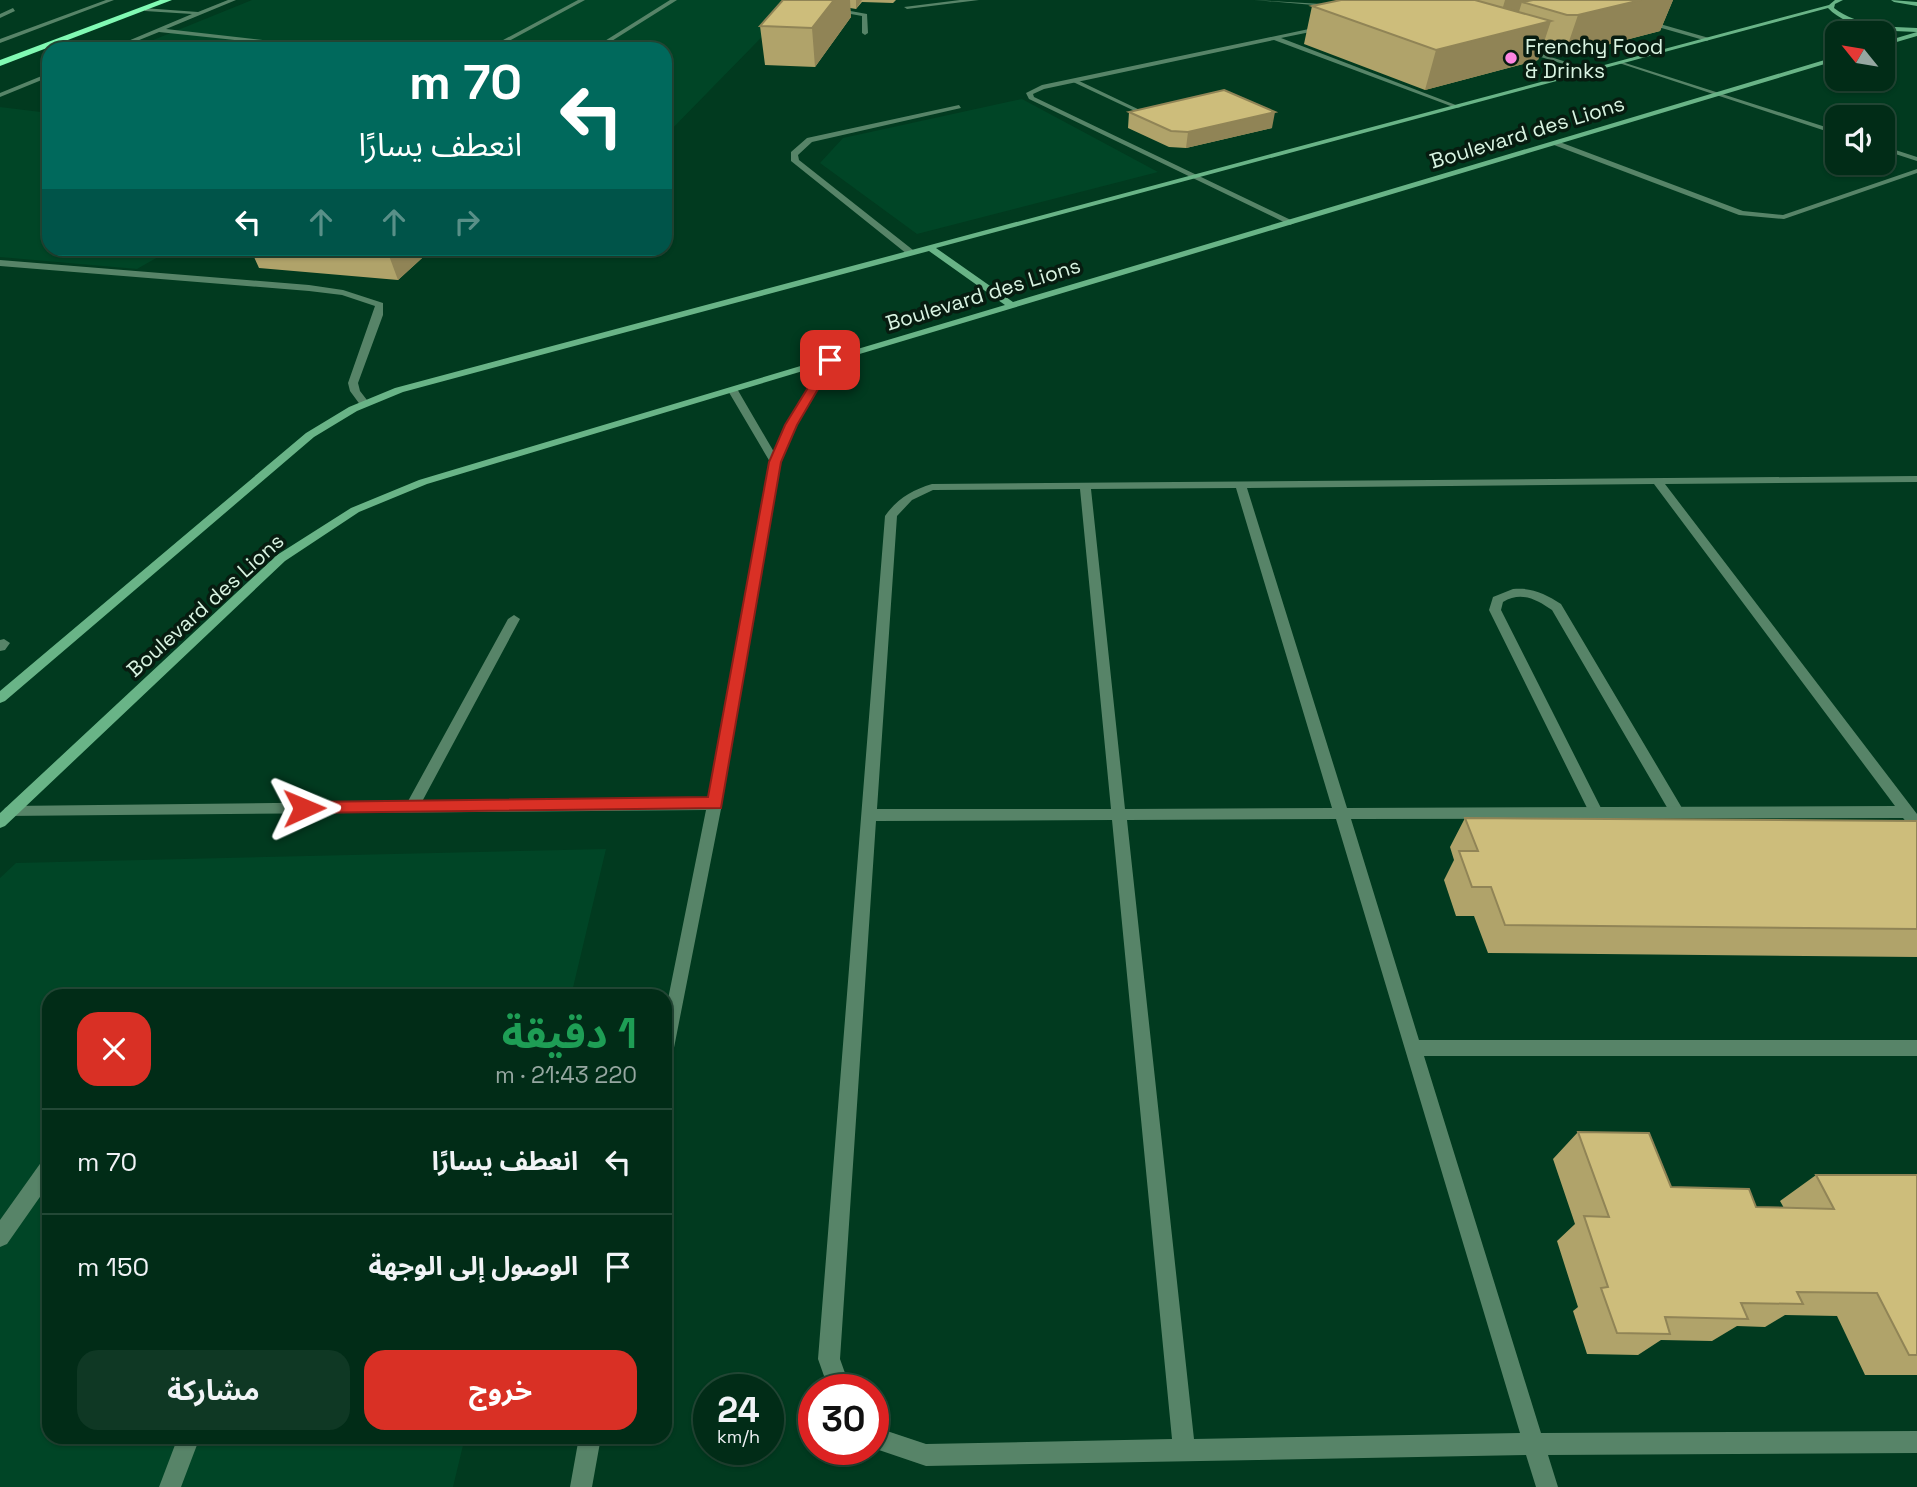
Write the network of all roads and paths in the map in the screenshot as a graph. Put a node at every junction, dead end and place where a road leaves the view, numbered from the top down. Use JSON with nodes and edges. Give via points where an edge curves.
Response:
{"nodes":[{"id":1,"x":111,"y":0,"type":"edge"},
{"id":2,"x":138,"y":0,"type":"edge"},
{"id":3,"x":168,"y":0,"type":"edge"},
{"id":4,"x":233,"y":0,"type":"edge"},
{"id":5,"x":582,"y":0,"type":"edge"},
{"id":6,"x":674,"y":0,"type":"edge"},
{"id":7,"x":813,"y":0,"type":"edge"},
{"id":8,"x":976,"y":0,"type":"edge"},
{"id":9,"x":1257,"y":0,"type":"edge"},
{"id":10,"x":1821,"y":0,"type":"edge"},
{"id":11,"x":1840,"y":0,"type":"edge"},
{"id":12,"x":1894,"y":0,"type":"edge"},
{"id":13,"x":1917,"y":4,"type":"edge"},
{"id":14,"x":1832,"y":5,"type":"junction"},
{"id":15,"x":1351,"y":6,"type":"edge"},
{"id":16,"x":907,"y":7,"type":"dead end"},
{"id":17,"x":145,"y":9,"type":"junction"},
{"id":18,"x":13,"y":10,"type":"dead end"},
{"id":19,"x":200,"y":13,"type":"junction"},
{"id":20,"x":0,"y":16,"type":"edge"},
{"id":21,"x":1633,"y":18,"type":"dead end"},
{"id":22,"x":1336,"y":26,"type":"edge"},
{"id":23,"x":158,"y":30,"type":"junction"},
{"id":24,"x":1917,"y":32,"type":"edge"},
{"id":25,"x":865,"y":33,"type":"dead end"},
{"id":26,"x":1271,"y":37,"type":"junction"},
{"id":27,"x":1707,"y":39,"type":"junction"},
{"id":28,"x":1895,"y":40,"type":"edge"},
{"id":29,"x":56,"y":42,"type":"edge"},
{"id":30,"x":129,"y":42,"type":"edge"},
{"id":31,"x":266,"y":42,"type":"edge"},
{"id":32,"x":503,"y":42,"type":"edge"},
{"id":33,"x":606,"y":42,"type":"edge"},
{"id":34,"x":0,"y":43,"type":"edge"},
{"id":35,"x":14,"y":46,"type":"junction"},
{"id":36,"x":42,"y":47,"type":"edge"},
{"id":37,"x":1521,"y":50,"type":"edge"},
{"id":38,"x":0,"y":51,"type":"edge"},
{"id":39,"x":1621,"y":62,"type":"junction"},
{"id":40,"x":1825,"y":62,"type":"edge"},
{"id":41,"x":0,"y":63,"type":"edge"},
{"id":42,"x":1588,"y":70,"type":"junction"},
{"id":43,"x":42,"y":78,"type":"edge"},
{"id":44,"x":1073,"y":80,"type":"junction"},
{"id":45,"x":0,"y":94,"type":"edge"},
{"id":46,"x":1721,"y":94,"type":"junction"},
{"id":47,"x":959,"y":107,"type":"dead end"},
{"id":48,"x":1458,"y":107,"type":"junction"},
{"id":49,"x":1140,"y":112,"type":"edge"},
{"id":50,"x":1825,"y":129,"type":"edge"},
{"id":51,"x":1557,"y":143,"type":"junction"},
{"id":52,"x":1895,"y":151,"type":"edge"},
{"id":53,"x":1915,"y":157,"type":"edge"},
{"id":54,"x":1917,"y":171,"type":"edge"},
{"id":55,"x":1195,"y":176,"type":"junction"},
{"id":56,"x":1290,"y":223,"type":"junction"},
{"id":57,"x":929,"y":247,"type":"junction"},
{"id":58,"x":909,"y":252,"type":"junction"},
{"id":59,"x":0,"y":263,"type":"edge"},
{"id":60,"x":1012,"y":306,"type":"junction"},
{"id":61,"x":830,"y":360,"type":"junction"},
{"id":62,"x":732,"y":389,"type":"junction"},
{"id":63,"x":365,"y":404,"type":"junction"},
{"id":64,"x":775,"y":462,"type":"junction"},
{"id":65,"x":1917,"y":479,"type":"edge"},
{"id":66,"x":1657,"y":481,"type":"junction"},
{"id":67,"x":1241,"y":485,"type":"junction"},
{"id":68,"x":1085,"y":486,"type":"junction"},
{"id":69,"x":514,"y":619,"type":"dead end"},
{"id":70,"x":0,"y":698,"type":"edge"},
{"id":71,"x":715,"y":804,"type":"junction"},
{"id":72,"x":412,"y":807,"type":"junction"},
{"id":73,"x":1907,"y":811,"type":"junction"},
{"id":74,"x":1597,"y":812,"type":"junction"},
{"id":75,"x":1677,"y":812,"type":"junction"},
{"id":76,"x":1342,"y":813,"type":"junction"},
{"id":77,"x":1119,"y":814,"type":"junction"},
{"id":78,"x":869,"y":815,"type":"junction"},
{"id":79,"x":5,"y":817,"type":"edge"},
{"id":80,"x":1917,"y":825,"type":"edge"},
{"id":81,"x":672,"y":1022,"type":"edge"},
{"id":82,"x":1413,"y":1048,"type":"junction"},
{"id":83,"x":1917,"y":1048,"type":"edge"},
{"id":84,"x":42,"y":1178,"type":"edge"},
{"id":85,"x":0,"y":1237,"type":"edge"},
{"id":86,"x":834,"y":1374,"type":"edge"},
{"id":87,"x":1917,"y":1442,"type":"edge"},
{"id":88,"x":889,"y":1443,"type":"edge"},
{"id":89,"x":186,"y":1444,"type":"edge"},
{"id":90,"x":589,"y":1444,"type":"edge"},
{"id":91,"x":1534,"y":1444,"type":"junction"},
{"id":92,"x":1184,"y":1450,"type":"junction"},
{"id":93,"x":170,"y":1487,"type":"edge"},
{"id":94,"x":581,"y":1487,"type":"edge"},
{"id":95,"x":1547,"y":1487,"type":"edge"}],
"edges":[{"from":1,"to":34,"type":"street"},
{"from":2,"to":35,"type":"highway"},
{"from":3,"to":17,"type":"highway"},
{"from":4,"to":19,"type":"street"},
{"from":5,"to":32,"type":"street"},
{"from":6,"to":33,"type":"street"},
{"from":7,"to":25,"type":"street","via":[[808,5],[861,12]]},
{"from":8,"to":16,"type":"street"},
{"from":9,"to":15,"type":"street"},
{"from":10,"to":14,"type":"main road"},
{"from":11,"to":14,"type":"main road","name":"Boulevard des Lions"},
{"from":12,"to":13,"type":"main road"},
{"from":14,"to":24,"type":"main road","via":[[1835,12],[1856,21]]},
{"from":14,"to":27,"type":"main road","name":"Boulevard des Lions"},
{"from":17,"to":19,"type":"street"},
{"from":17,"to":29,"type":"highway"},
{"from":18,"to":20,"type":"street"},
{"from":19,"to":23,"type":"street"},
{"from":21,"to":27,"type":"street"},
{"from":22,"to":26,"type":"street"},
{"from":23,"to":30,"type":"street"},
{"from":23,"to":31,"type":"street"},
{"from":24,"to":28,"type":"main road"},
{"from":26,"to":44,"type":"street"},
{"from":26,"to":48,"type":"street"},
{"from":27,"to":39,"type":"main road","name":"Boulevard des Lions"},
{"from":34,"to":35,"type":"street"},
{"from":35,"to":38,"type":"highway"},
{"from":36,"to":41,"type":"highway"},
{"from":37,"to":42,"type":"street"},
{"from":39,"to":42,"type":"main road","name":"Boulevard des Lions"},
{"from":39,"to":46,"type":"street"},
{"from":40,"to":46,"type":"main road","name":"Boulevard des Lions"},
{"from":42,"to":48,"type":"main road","name":"Boulevard des Lions"},
{"from":43,"to":45,"type":"street"},
{"from":44,"to":49,"type":"street"},
{"from":44,"to":55,"type":"street","via":[[1029,93],[1031,98]]},
{"from":46,"to":50,"type":"street"},
{"from":46,"to":51,"type":"main road","name":"Boulevard des Lions"},
{"from":47,"to":58,"type":"street","via":[[810,140],[794,154],[795,161]]},
{"from":48,"to":55,"type":"main road","name":"Boulevard des Lions"},
{"from":51,"to":54,"type":"street","via":[[1742,213],[1762,216],[1784,217]]},
{"from":51,"to":56,"type":"main road","name":"Boulevard des Lions"},
{"from":52,"to":53,"type":"street"},
{"from":55,"to":56,"type":"street"},
{"from":55,"to":57,"type":"main road","name":"Boulevard des Lions"},
{"from":56,"to":60,"type":"main road","name":"Boulevard des Lions"},
{"from":57,"to":58,"type":"main road","name":"Boulevard des Lions"},
{"from":57,"to":60,"type":"main road"},
{"from":58,"to":63,"type":"main road","name":"Boulevard des Lions","via":[[399,390]]},
{"from":59,"to":63,"type":"street","via":[[309,288],[365,298],[380,305],[353,383]]},
{"from":60,"to":61,"type":"main road","name":"Boulevard des Lions"},
{"from":61,"to":62,"type":"main road","name":"Boulevard des Lions"},
{"from":61,"to":64,"type":"street"},
{"from":62,"to":64,"type":"street"},
{"from":62,"to":79,"type":"main road","name":"Boulevard des Lions","via":[[423,482],[355,510],[281,558]]},
{"from":63,"to":70,"type":"main road","name":"Boulevard des Lions","via":[[310,435]]},
{"from":64,"to":71,"type":"street"},
{"from":65,"to":66,"type":"street"},
{"from":66,"to":67,"type":"street"},
{"from":66,"to":73,"type":"street"},
{"from":67,"to":68,"type":"street"},
{"from":67,"to":76,"type":"street"},
{"from":68,"to":77,"type":"street"},
{"from":68,"to":78,"type":"street","via":[[932,488],[898,504],[891,516]]},
{"from":69,"to":72,"type":"street"},
{"from":71,"to":72,"type":"street"},
{"from":71,"to":81,"type":"street"},
{"from":72,"to":79,"type":"street"},
{"from":73,"to":75,"type":"street"},
{"from":73,"to":80,"type":"street"},
{"from":74,"to":75,"type":"street"},
{"from":74,"to":75,"type":"street","via":[[1495,610],[1497,600],[1505,594],[1537,594],[1557,607]]},
{"from":74,"to":76,"type":"street"},
{"from":76,"to":77,"type":"street"},
{"from":76,"to":82,"type":"street"},
{"from":77,"to":78,"type":"street"},
{"from":77,"to":92,"type":"street"},
{"from":78,"to":86,"type":"street","via":[[829,1359]]},
{"from":82,"to":83,"type":"street"},
{"from":82,"to":91,"type":"street"},
{"from":84,"to":85,"type":"street"},
{"from":87,"to":91,"type":"street"},
{"from":88,"to":92,"type":"street","via":[[926,1455]]},
{"from":89,"to":93,"type":"street"},
{"from":90,"to":94,"type":"street"},
{"from":91,"to":92,"type":"street"},
{"from":91,"to":95,"type":"street"}]}
